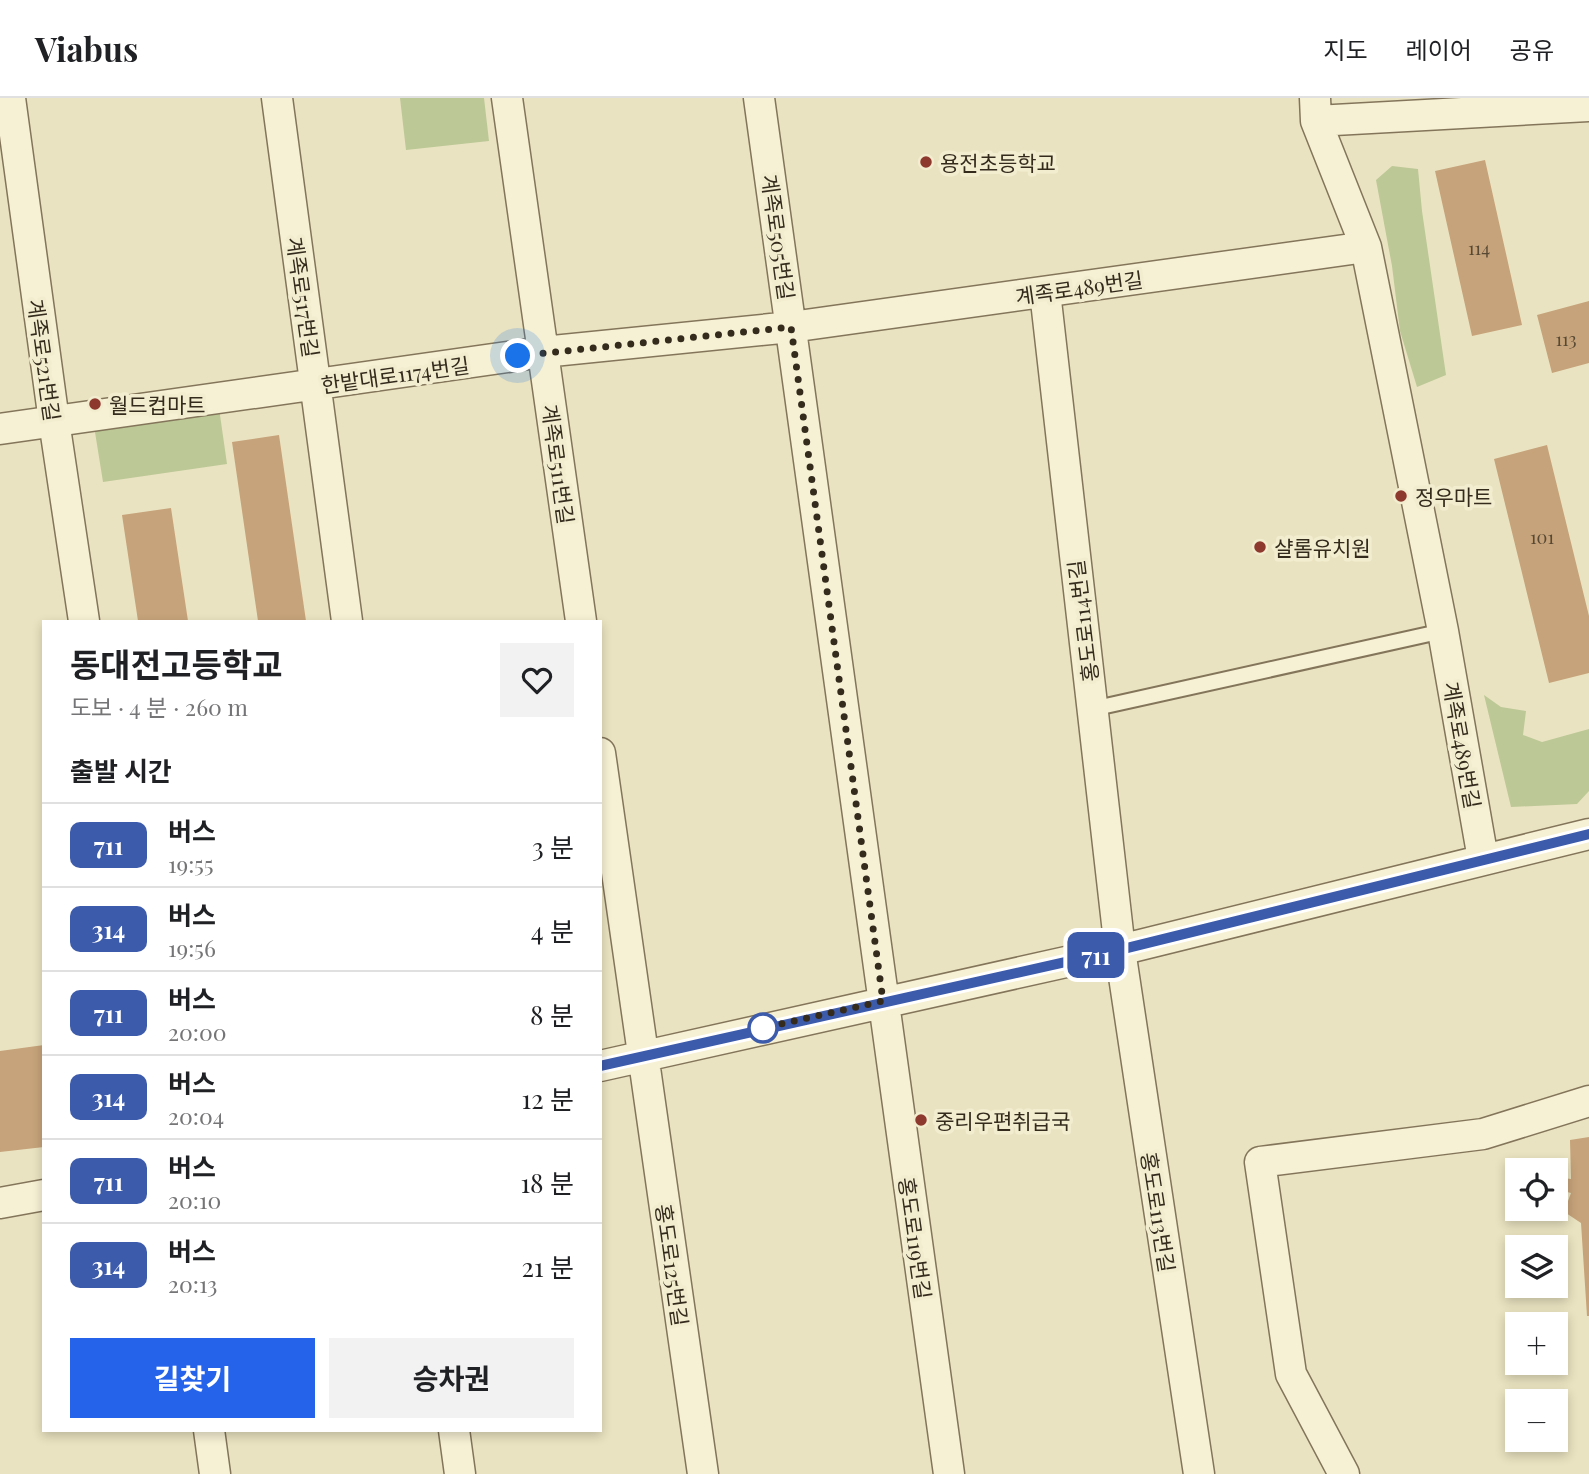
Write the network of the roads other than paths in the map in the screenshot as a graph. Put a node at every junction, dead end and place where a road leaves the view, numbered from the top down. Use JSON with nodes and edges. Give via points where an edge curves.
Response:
{"nodes":[{"id":1,"x":9,"y":98,"type":"edge"},
{"id":2,"x":277,"y":98,"type":"edge"},
{"id":3,"x":507,"y":98,"type":"edge"},
{"id":4,"x":760,"y":98,"type":"edge"},
{"id":5,"x":1579,"y":104,"type":"edge"},
{"id":6,"x":1315,"y":109,"type":"edge"},
{"id":7,"x":1366,"y":247,"type":"junction"},
{"id":8,"x":1045,"y":292,"type":"junction"},
{"id":9,"x":791,"y":327,"type":"junction"},
{"id":10,"x":543,"y":352,"type":"junction"},
{"id":11,"x":315,"y":386,"type":"junction"},
{"id":12,"x":54,"y":421,"type":"junction"},
{"id":13,"x":0,"y":429,"type":"edge"},
{"id":14,"x":84,"y":620,"type":"edge"},
{"id":15,"x":347,"y":620,"type":"edge"},
{"id":16,"x":582,"y":620,"type":"edge"},
{"id":17,"x":1443,"y":631,"type":"junction"},
{"id":18,"x":1092,"y":709,"type":"junction"},
{"id":19,"x":602,"y":767,"type":"edge"},
{"id":20,"x":1589,"y":834,"type":"edge"},
{"id":21,"x":1483,"y":859,"type":"junction"},
{"id":22,"x":1119,"y":950,"type":"junction"},
{"id":23,"x":883,"y":1001,"type":"junction"},
{"id":24,"x":643,"y":1055,"type":"junction"},
{"id":25,"x":602,"y":1065,"type":"edge"},
{"id":26,"x":1589,"y":1101,"type":"edge"},
{"id":27,"x":42,"y":1195,"type":"edge"},
{"id":28,"x":0,"y":1203,"type":"edge"},
{"id":29,"x":209,"y":1432,"type":"edge"},
{"id":30,"x":454,"y":1432,"type":"edge"},
{"id":31,"x":215,"y":1474,"type":"edge"},
{"id":32,"x":460,"y":1474,"type":"edge"},
{"id":33,"x":703,"y":1474,"type":"edge"},
{"id":34,"x":949,"y":1474,"type":"edge"},
{"id":35,"x":1199,"y":1474,"type":"edge"},
{"id":36,"x":1344,"y":1474,"type":"edge"}],
"edges":[{"from":1,"to":12,"type":"street","name":"계족로521번길"},
{"from":2,"to":11,"type":"street","name":"계족로517번길"},
{"from":3,"to":10,"type":"street","name":"계족로511번길"},
{"from":4,"to":9,"type":"street","name":"계족로505번길"},
{"from":5,"to":6,"type":"street"},
{"from":6,"to":7,"type":"street","name":"계족로489번길"},
{"from":7,"to":8,"type":"street","name":"계족로489번길"},
{"from":7,"to":17,"type":"street","name":"계족로489번길"},
{"from":8,"to":9,"type":"street","name":"계족로489번길"},
{"from":8,"to":18,"type":"street","name":"홍도로114번길"},
{"from":9,"to":10,"type":"street","name":"한밭대로1174번길"},
{"from":9,"to":23,"type":"street","name":"계족로505번길"},
{"from":10,"to":11,"type":"street","name":"한밭대로1174번길"},
{"from":10,"to":16,"type":"street","name":"계족로511번길"},
{"from":11,"to":12,"type":"street","name":"한밭대로1174번길"},
{"from":11,"to":15,"type":"street","name":"계족로517번길"},
{"from":12,"to":13,"type":"street","name":"한밭대로1174번길"},
{"from":12,"to":14,"type":"street","name":"계족로521번길"},
{"from":17,"to":18,"type":"lane"},
{"from":17,"to":21,"type":"street","name":"계족로489번길"},
{"from":18,"to":22,"type":"street","name":"홍도로114번길"},
{"from":19,"to":24,"type":"street"},
{"from":20,"to":21,"type":"street"},
{"from":21,"to":22,"type":"street"},
{"from":22,"to":23,"type":"street"},
{"from":22,"to":35,"type":"street","name":"홍도로113번길"},
{"from":23,"to":24,"type":"street"},
{"from":23,"to":34,"type":"street","name":"홍도로119번길"},
{"from":24,"to":25,"type":"street"},
{"from":24,"to":33,"type":"street","name":"홍도로125번길"},
{"from":26,"to":36,"type":"street","via":[[1483,1134],[1259,1162],[1291,1374]]},
{"from":27,"to":28,"type":"street"},
{"from":29,"to":31,"type":"street"},
{"from":30,"to":32,"type":"street"}]}
